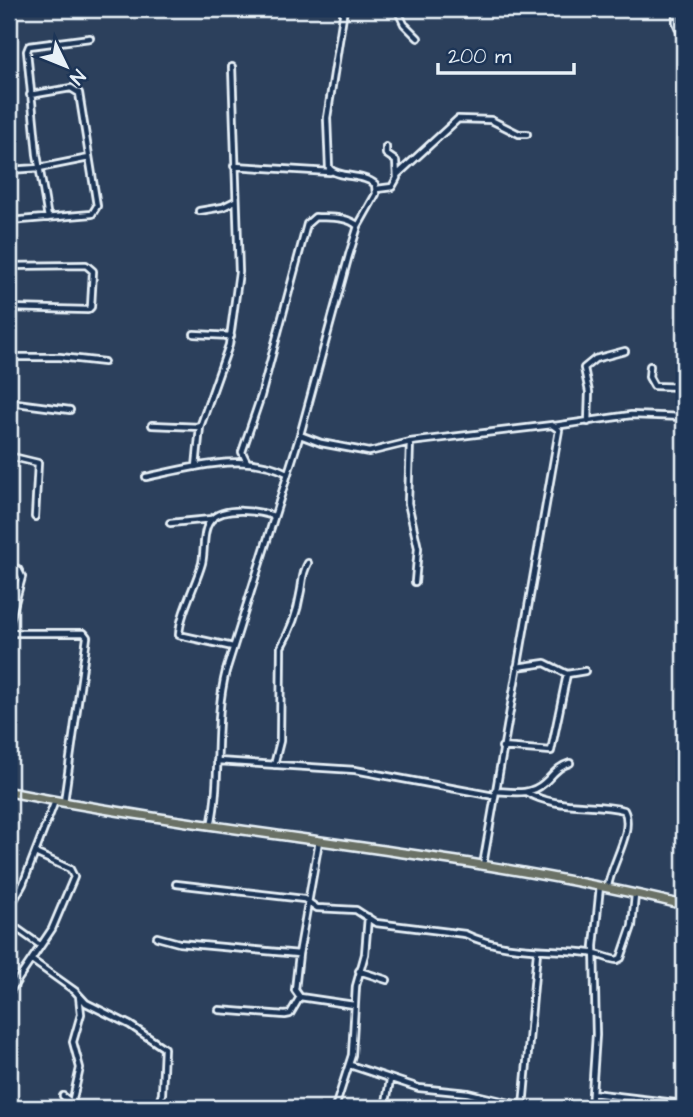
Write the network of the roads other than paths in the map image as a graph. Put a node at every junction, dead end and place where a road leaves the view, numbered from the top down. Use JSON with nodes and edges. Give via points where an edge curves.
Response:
{"nodes":[{"id":1,"x":344,"y":9,"type":"edge"},
{"id":2,"x":397,"y":9,"type":"edge"},
{"id":3,"x":676,"y":9,"type":"edge"},
{"id":4,"x":90,"y":38,"type":"dead end"},
{"id":5,"x":418,"y":38,"type":"dead end"},
{"id":6,"x":684,"y":42,"type":"edge"},
{"id":7,"x":232,"y":67,"type":"dead end"},
{"id":8,"x":30,"y":95,"type":"junction"},
{"id":9,"x":527,"y":134,"type":"dead end"},
{"id":10,"x":386,"y":147,"type":"dead end"},
{"id":11,"x":89,"y":158,"type":"junction"},
{"id":12,"x":234,"y":166,"type":"junction"},
{"id":13,"x":39,"y":168,"type":"junction"},
{"id":14,"x":9,"y":170,"type":"edge"},
{"id":15,"x":330,"y":172,"type":"junction"},
{"id":16,"x":397,"y":175,"type":"junction"},
{"id":17,"x":377,"y":189,"type":"junction"},
{"id":18,"x":236,"y":201,"type":"junction"},
{"id":19,"x":199,"y":211,"type":"dead end"},
{"id":20,"x":48,"y":218,"type":"junction"},
{"id":21,"x":11,"y":221,"type":"edge"},
{"id":22,"x":358,"y":226,"type":"junction"},
{"id":23,"x":9,"y":267,"type":"edge"},
{"id":24,"x":9,"y":292,"type":"edge"},
{"id":25,"x":10,"y":308,"type":"edge"},
{"id":26,"x":9,"y":320,"type":"edge"},
{"id":27,"x":194,"y":334,"type":"dead end"},
{"id":28,"x":231,"y":336,"type":"junction"},
{"id":29,"x":625,"y":351,"type":"dead end"},
{"id":30,"x":9,"y":357,"type":"edge"},
{"id":31,"x":104,"y":362,"type":"dead end"},
{"id":32,"x":650,"y":366,"type":"dead end"},
{"id":33,"x":684,"y":387,"type":"edge"},
{"id":34,"x":9,"y":402,"type":"edge"},
{"id":35,"x":70,"y":410,"type":"dead end"},
{"id":36,"x":684,"y":417,"type":"edge"},
{"id":37,"x":588,"y":422,"type":"junction"},
{"id":38,"x":152,"y":425,"type":"dead end"},
{"id":39,"x":554,"y":426,"type":"junction"},
{"id":40,"x":200,"y":427,"type":"junction"},
{"id":41,"x":300,"y":435,"type":"junction"},
{"id":42,"x":410,"y":442,"type":"junction"},
{"id":43,"x":9,"y":456,"type":"edge"},
{"id":44,"x":247,"y":462,"type":"junction"},
{"id":45,"x":196,"y":467,"type":"junction"},
{"id":46,"x":287,"y":474,"type":"junction"},
{"id":47,"x":146,"y":477,"type":"dead end"},
{"id":48,"x":274,"y":516,"type":"junction"},
{"id":49,"x":35,"y":517,"type":"dead end"},
{"id":50,"x":212,"y":519,"type":"junction"},
{"id":51,"x":170,"y":523,"type":"dead end"},
{"id":52,"x":307,"y":563,"type":"dead end"},
{"id":53,"x":9,"y":566,"type":"edge"},
{"id":54,"x":415,"y":582,"type":"dead end"},
{"id":55,"x":9,"y":625,"type":"edge"},
{"id":56,"x":9,"y":633,"type":"edge"},
{"id":57,"x":233,"y":647,"type":"junction"},
{"id":58,"x":517,"y":667,"type":"junction"},
{"id":59,"x":585,"y":671,"type":"dead end"},
{"id":60,"x":567,"y":674,"type":"junction"},
{"id":61,"x":502,"y":747,"type":"junction"},
{"id":62,"x":217,"y":761,"type":"junction"},
{"id":63,"x":570,"y":763,"type":"dead end"},
{"id":64,"x":274,"y":765,"type":"junction"},
{"id":65,"x":9,"y":792,"type":"edge"},
{"id":66,"x":526,"y":792,"type":"junction"},
{"id":67,"x":495,"y":794,"type":"junction"},
{"id":68,"x":59,"y":802,"type":"junction"},
{"id":69,"x":211,"y":827,"type":"junction"},
{"id":70,"x":319,"y":841,"type":"junction"},
{"id":71,"x":35,"y":853,"type":"junction"},
{"id":72,"x":483,"y":865,"type":"junction"},
{"id":73,"x":176,"y":884,"type":"dead end"},
{"id":74,"x":604,"y":886,"type":"junction"},
{"id":75,"x":636,"y":893,"type":"junction"},
{"id":76,"x":309,"y":903,"type":"junction"},
{"id":77,"x":684,"y":905,"type":"edge"},
{"id":78,"x":9,"y":909,"type":"edge"},
{"id":79,"x":368,"y":917,"type":"junction"},
{"id":80,"x":9,"y":923,"type":"edge"},
{"id":81,"x":157,"y":937,"type":"dead end"},
{"id":82,"x":40,"y":945,"type":"junction"},
{"id":83,"x":537,"y":952,"type":"junction"},
{"id":84,"x":594,"y":953,"type":"junction"},
{"id":85,"x":299,"y":954,"type":"junction"},
{"id":86,"x":33,"y":961,"type":"junction"},
{"id":87,"x":359,"y":971,"type":"junction"},
{"id":88,"x":387,"y":980,"type":"dead end"},
{"id":89,"x":75,"y":991,"type":"junction"},
{"id":90,"x":9,"y":993,"type":"edge"},
{"id":91,"x":300,"y":998,"type":"junction"},
{"id":92,"x":355,"y":1005,"type":"junction"},
{"id":93,"x":219,"y":1010,"type":"dead end"},
{"id":94,"x":350,"y":1065,"type":"junction"},
{"id":95,"x":390,"y":1080,"type":"junction"},
{"id":96,"x":592,"y":1093,"type":"junction"},
{"id":97,"x":63,"y":1096,"type":"dead end"},
{"id":98,"x":491,"y":1098,"type":"junction"},
{"id":99,"x":72,"y":1103,"type":"junction"},
{"id":100,"x":684,"y":1104,"type":"edge"},
{"id":101,"x":523,"y":1107,"type":"edge"},
{"id":102,"x":78,"y":1108,"type":"edge"},
{"id":103,"x":157,"y":1108,"type":"edge"},
{"id":104,"x":335,"y":1108,"type":"edge"},
{"id":105,"x":385,"y":1108,"type":"edge"},
{"id":106,"x":488,"y":1108,"type":"edge"},
{"id":107,"x":591,"y":1108,"type":"edge"}],
"edges":[{"from":1,"to":15,"type":"street","via":[[327,118]]},
{"from":2,"to":5,"type":"street"},
{"from":3,"to":6,"type":"street"},
{"from":4,"to":8,"type":"street","via":[[29,46]]},
{"from":7,"to":12,"type":"street"},
{"from":8,"to":11,"type":"street","via":[[76,89]]},
{"from":8,"to":13,"type":"street"},
{"from":9,"to":16,"type":"street","via":[[491,120],[458,118]]},
{"from":10,"to":16,"type":"street","via":[[386,154],[396,161]]},
{"from":11,"to":13,"type":"street"},
{"from":11,"to":20,"type":"street","via":[[96,211]]},
{"from":12,"to":15,"type":"street"},
{"from":12,"to":18,"type":"street"},
{"from":13,"to":14,"type":"street"},
{"from":13,"to":20,"type":"street"},
{"from":15,"to":17,"type":"street","via":[[368,178]]},
{"from":16,"to":17,"type":"street","via":[[394,186]]},
{"from":17,"to":22,"type":"street"},
{"from":18,"to":19,"type":"street"},
{"from":18,"to":28,"type":"street","via":[[240,255]]},
{"from":20,"to":21,"type":"street"},
{"from":21,"to":23,"type":"street"},
{"from":22,"to":41,"type":"street"},
{"from":22,"to":44,"type":"street","via":[[346,219],[325,217],[315,217],[307,224],[242,452]]},
{"from":23,"to":25,"type":"street","via":[[86,265],[93,271],[91,307],[85,311]]},
{"from":24,"to":25,"type":"street"},
{"from":25,"to":26,"type":"street"},
{"from":27,"to":28,"type":"street"},
{"from":28,"to":40,"type":"street"},
{"from":29,"to":37,"type":"street","via":[[595,359],[584,368]]},
{"from":30,"to":31,"type":"street"},
{"from":32,"to":33,"type":"street","via":[[654,386]]},
{"from":34,"to":35,"type":"street"},
{"from":36,"to":37,"type":"street","via":[[631,415]]},
{"from":37,"to":39,"type":"street"},
{"from":38,"to":40,"type":"street"},
{"from":39,"to":42,"type":"street"},
{"from":39,"to":58,"type":"street","via":[[560,436]]},
{"from":40,"to":45,"type":"street"},
{"from":41,"to":42,"type":"street","via":[[369,452]]},
{"from":41,"to":46,"type":"street"},
{"from":42,"to":54,"type":"street","via":[[408,503],[418,548]]},
{"from":43,"to":49,"type":"street","via":[[38,463]]},
{"from":44,"to":45,"type":"street"},
{"from":44,"to":46,"type":"street","via":[[264,463]]},
{"from":45,"to":47,"type":"street"},
{"from":46,"to":48,"type":"street"},
{"from":48,"to":50,"type":"street","via":[[248,511]]},
{"from":48,"to":57,"type":"street"},
{"from":50,"to":51,"type":"street"},
{"from":50,"to":57,"type":"street","via":[[178,635]]},
{"from":52,"to":64,"type":"street","via":[[290,636],[281,647],[280,741]]},
{"from":53,"to":55,"type":"street","via":[[22,576]]},
{"from":56,"to":68,"type":"street","via":[[84,633],[87,637]]},
{"from":57,"to":62,"type":"street","via":[[219,702]]},
{"from":58,"to":60,"type":"street","via":[[545,663]]},
{"from":58,"to":61,"type":"street"},
{"from":59,"to":60,"type":"street"},
{"from":60,"to":61,"type":"street","via":[[551,751]]},
{"from":61,"to":67,"type":"street"},
{"from":62,"to":64,"type":"street"},
{"from":62,"to":69,"type":"street"},
{"from":63,"to":66,"type":"street","via":[[558,766],[545,782]]},
{"from":64,"to":67,"type":"street","via":[[355,770]]},
{"from":65,"to":68,"type":"main road"},
{"from":66,"to":67,"type":"street"},
{"from":66,"to":74,"type":"street","via":[[572,806],[624,810],[624,833]]},
{"from":67,"to":72,"type":"street"},
{"from":68,"to":69,"type":"main road"},
{"from":68,"to":71,"type":"street"},
{"from":69,"to":70,"type":"main road"},
{"from":70,"to":72,"type":"main road"},
{"from":70,"to":76,"type":"street"},
{"from":71,"to":78,"type":"street"},
{"from":71,"to":82,"type":"street","via":[[74,872],[59,913]]},
{"from":72,"to":74,"type":"main road"},
{"from":73,"to":76,"type":"street"},
{"from":74,"to":75,"type":"main road"},
{"from":74,"to":84,"type":"street"},
{"from":75,"to":77,"type":"main road"},
{"from":75,"to":84,"type":"street","via":[[632,926],[621,958]]},
{"from":76,"to":79,"type":"street","via":[[317,908],[356,910]]},
{"from":76,"to":85,"type":"street"},
{"from":79,"to":83,"type":"street","via":[[376,923],[465,934]]},
{"from":79,"to":87,"type":"street"},
{"from":80,"to":82,"type":"street"},
{"from":81,"to":85,"type":"street"},
{"from":82,"to":86,"type":"street"},
{"from":83,"to":84,"type":"street"},
{"from":83,"to":101,"type":"street"},
{"from":84,"to":96,"type":"street","via":[[597,1035]]},
{"from":85,"to":91,"type":"street","via":[[295,990]]},
{"from":86,"to":89,"type":"street"},
{"from":86,"to":90,"type":"street"},
{"from":87,"to":88,"type":"street"},
{"from":87,"to":92,"type":"street"},
{"from":89,"to":99,"type":"street","via":[[82,1006],[73,1042],[80,1068]]},
{"from":89,"to":103,"type":"street","via":[[86,1003],[164,1048]]},
{"from":91,"to":92,"type":"street"},
{"from":91,"to":93,"type":"street","via":[[285,1015]]},
{"from":92,"to":94,"type":"street"},
{"from":94,"to":95,"type":"street"},
{"from":94,"to":104,"type":"street"},
{"from":95,"to":98,"type":"street"},
{"from":95,"to":105,"type":"street"},
{"from":96,"to":100,"type":"street"},
{"from":96,"to":107,"type":"street"},
{"from":97,"to":99,"type":"street"},
{"from":98,"to":101,"type":"street"},
{"from":98,"to":106,"type":"street"},
{"from":99,"to":102,"type":"street"}]}
